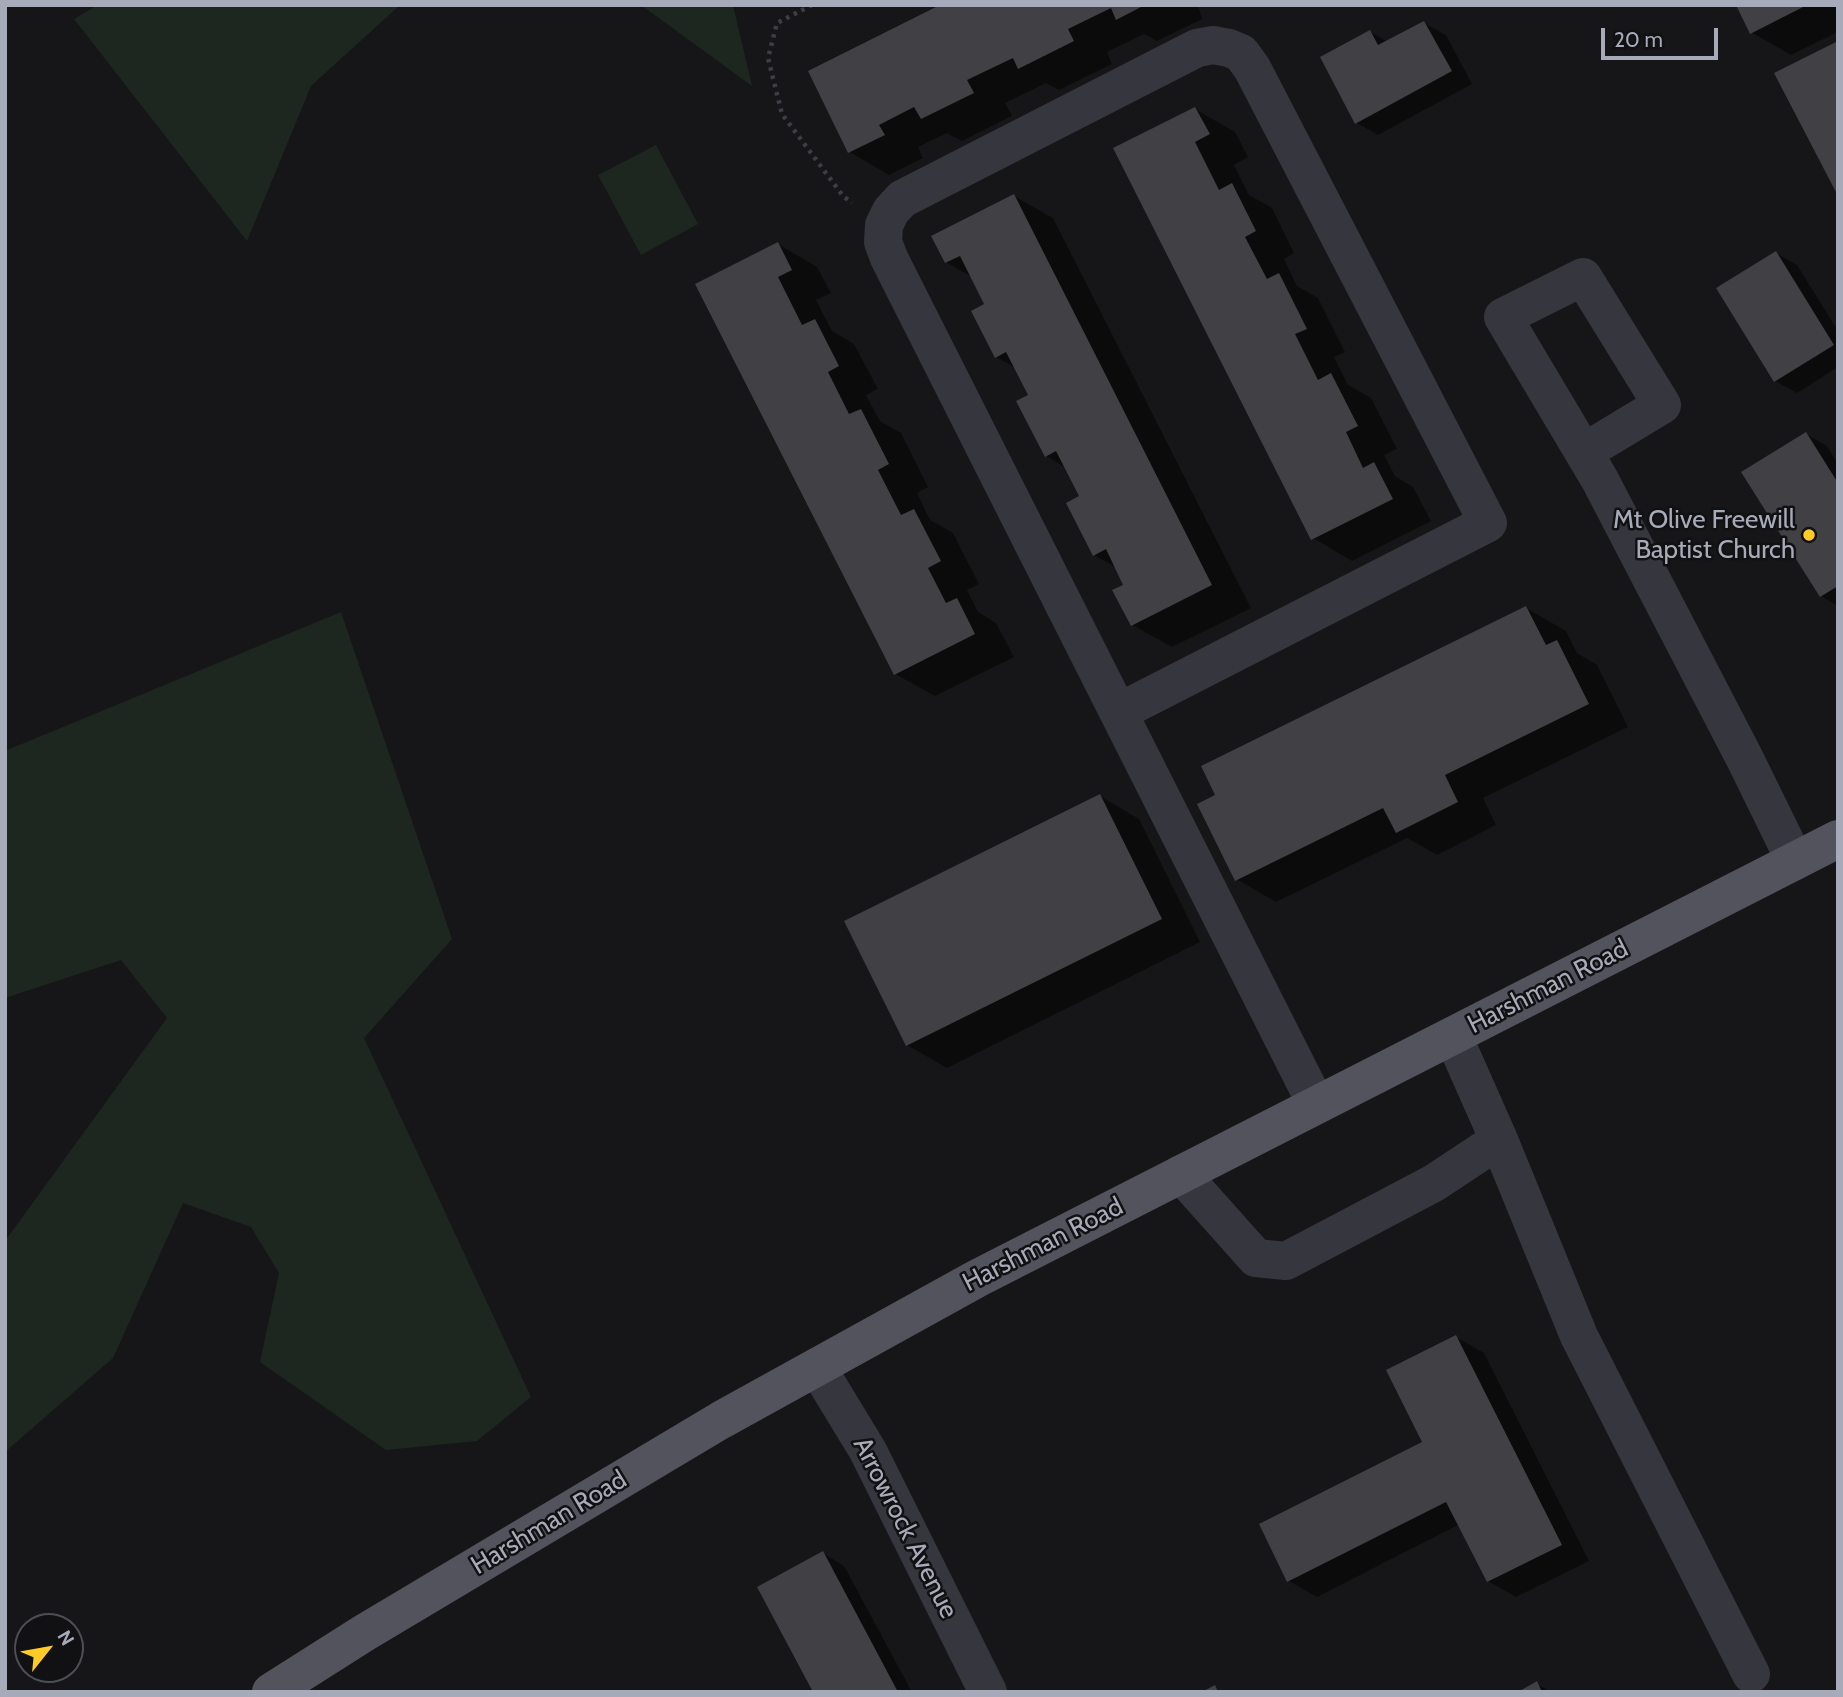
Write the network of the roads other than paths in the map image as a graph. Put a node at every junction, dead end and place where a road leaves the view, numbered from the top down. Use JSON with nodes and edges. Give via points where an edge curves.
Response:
{"nodes":[{"id":1,"x":1584,"y":452,"type":"junction"},
{"id":2,"x":1119,"y":712,"type":"junction"},
{"id":3,"x":1838,"y":839,"type":"edge"},
{"id":4,"x":1795,"y":861,"type":"junction"},
{"id":5,"x":1453,"y":1036,"type":"junction"},
{"id":6,"x":1316,"y":1104,"type":"junction"},
{"id":7,"x":1499,"y":1140,"type":"junction"},
{"id":8,"x":1181,"y":1174,"type":"junction"},
{"id":9,"x":817,"y":1367,"type":"junction"},
{"id":10,"x":1751,"y":1674,"type":"dead end"},
{"id":11,"x":271,"y":1692,"type":"edge"},
{"id":12,"x":988,"y":1692,"type":"edge"}],
"edges":[{"from":1,"to":1,"type":"street","via":[[1503,317],[1583,277],[1662,405]]},
{"from":1,"to":4,"type":"street"},
{"from":2,"to":2,"type":"street","via":[[889,258],[883,242],[884,225],[902,200],[1197,48],[1229,48],[1241,53],[1258,80],[1488,523]]},
{"from":2,"to":6,"type":"street"},
{"from":3,"to":4,"type":"main road","name":"Harshman Road"},
{"from":4,"to":5,"type":"main road","name":"Harshman Road"},
{"from":5,"to":6,"type":"main road","name":"Harshman Road"},
{"from":5,"to":7,"type":"street"},
{"from":6,"to":8,"type":"main road","name":"Harshman Road"},
{"from":7,"to":8,"type":"street","via":[[1434,1183],[1286,1261],[1256,1258]]},
{"from":7,"to":10,"type":"street","via":[[1579,1336]]},
{"from":8,"to":9,"type":"main road","name":"Harshman Road"},
{"from":9,"to":11,"type":"main road","name":"Harshman Road","via":[[721,1420]]},
{"from":9,"to":12,"type":"street","name":"Arrowrock Avenue","via":[[868,1451]]}]}
